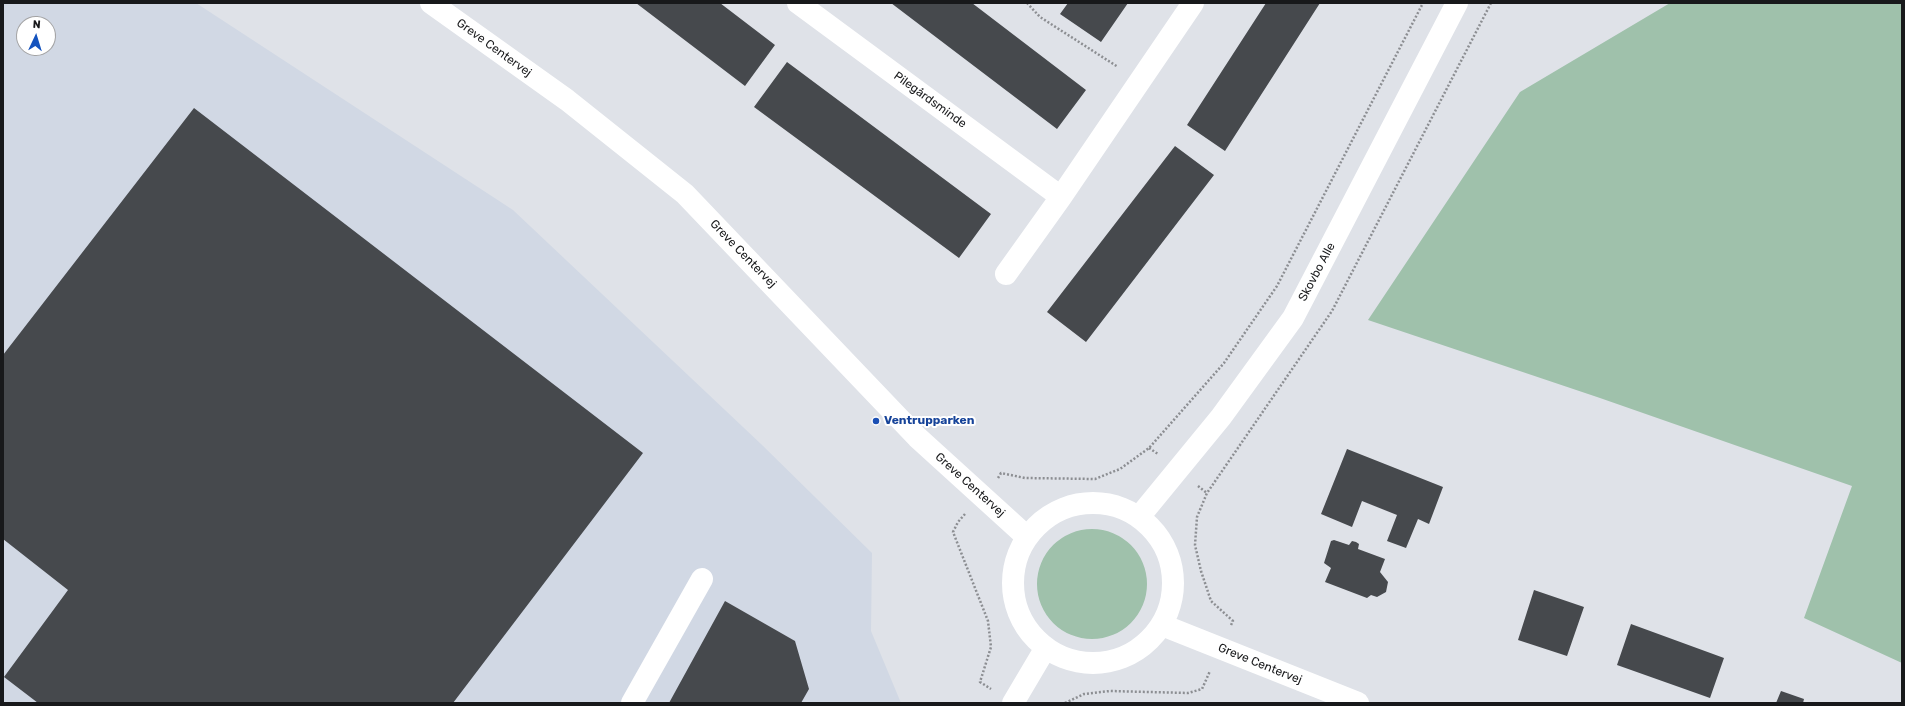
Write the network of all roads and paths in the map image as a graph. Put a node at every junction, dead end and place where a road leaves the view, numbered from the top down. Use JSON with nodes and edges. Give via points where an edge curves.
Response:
{"nodes":[{"id":1,"x":431,"y":3,"type":"edge"},
{"id":2,"x":798,"y":3,"type":"edge"},
{"id":3,"x":1027,"y":3,"type":"edge"},
{"id":4,"x":1193,"y":3,"type":"edge"},
{"id":5,"x":1423,"y":3,"type":"edge"},
{"id":6,"x":1457,"y":3,"type":"edge"},
{"id":7,"x":1491,"y":3,"type":"edge"},
{"id":8,"x":1140,"y":82,"type":"junction"},
{"id":9,"x":1061,"y":197,"type":"junction"},
{"id":10,"x":1006,"y":274,"type":"dead end"},
{"id":11,"x":982,"y":496,"type":"junction"},
{"id":12,"x":1139,"y":517,"type":"junction"},
{"id":13,"x":1027,"y":537,"type":"junction"},
{"id":14,"x":702,"y":579,"type":"dead end"},
{"id":15,"x":1162,"y":625,"type":"junction"},
{"id":16,"x":1045,"y":649,"type":"junction"},
{"id":17,"x":1221,"y":649,"type":"junction"},
{"id":18,"x":980,"y":682,"type":"dead end"},
{"id":19,"x":632,"y":703,"type":"edge"},
{"id":20,"x":1013,"y":703,"type":"edge"},
{"id":21,"x":1064,"y":703,"type":"edge"},
{"id":22,"x":1358,"y":703,"type":"edge"}],
"edges":[{"from":1,"to":11,"type":"street","name":"Greve Centervej","via":[[567,100],[685,194],[917,437]]},
{"from":2,"to":9,"type":"street","name":"Pilegårdsminde"},
{"from":3,"to":8,"type":"path","via":[[1040,17]]},
{"from":4,"to":8,"type":"street"},
{"from":5,"to":11,"type":"path","via":[[1277,286],[1224,363],[1149,448],[1120,469],[1095,479],[1025,478],[1001,473]]},
{"from":6,"to":12,"type":"street","name":"Skovbo Alle","via":[[1293,318],[1221,417]]},
{"from":7,"to":17,"type":"path","via":[[1332,311],[1207,493],[1199,511],[1195,545],[1202,571],[1211,601],[1232,622]]},
{"from":8,"to":9,"type":"street"},
{"from":9,"to":10,"type":"street"},
{"from":11,"to":13,"type":"street","name":"Greve Centervej"},
{"from":11,"to":18,"type":"path","via":[[958,522],[953,532],[988,622],[991,647]]},
{"from":12,"to":13,"type":"street","via":[[1116,506],[1085,504],[1067,508],[1045,519]]},
{"from":12,"to":15,"type":"street","via":[[1157,534],[1169,555],[1173,573],[1172,603]]},
{"from":13,"to":16,"type":"street","via":[[1014,566],[1013,596],[1024,625]]},
{"from":14,"to":19,"type":"street"},
{"from":15,"to":16,"type":"street","via":[[1145,645],[1122,659],[1096,664],[1069,660]]},
{"from":15,"to":17,"type":"street","name":"Greve Centervej"},
{"from":16,"to":20,"type":"street"},
{"from":17,"to":21,"type":"path","via":[[1202,689],[1188,693],[1110,691],[1084,694]]},
{"from":17,"to":22,"type":"street","name":"Greve Centervej"}]}
